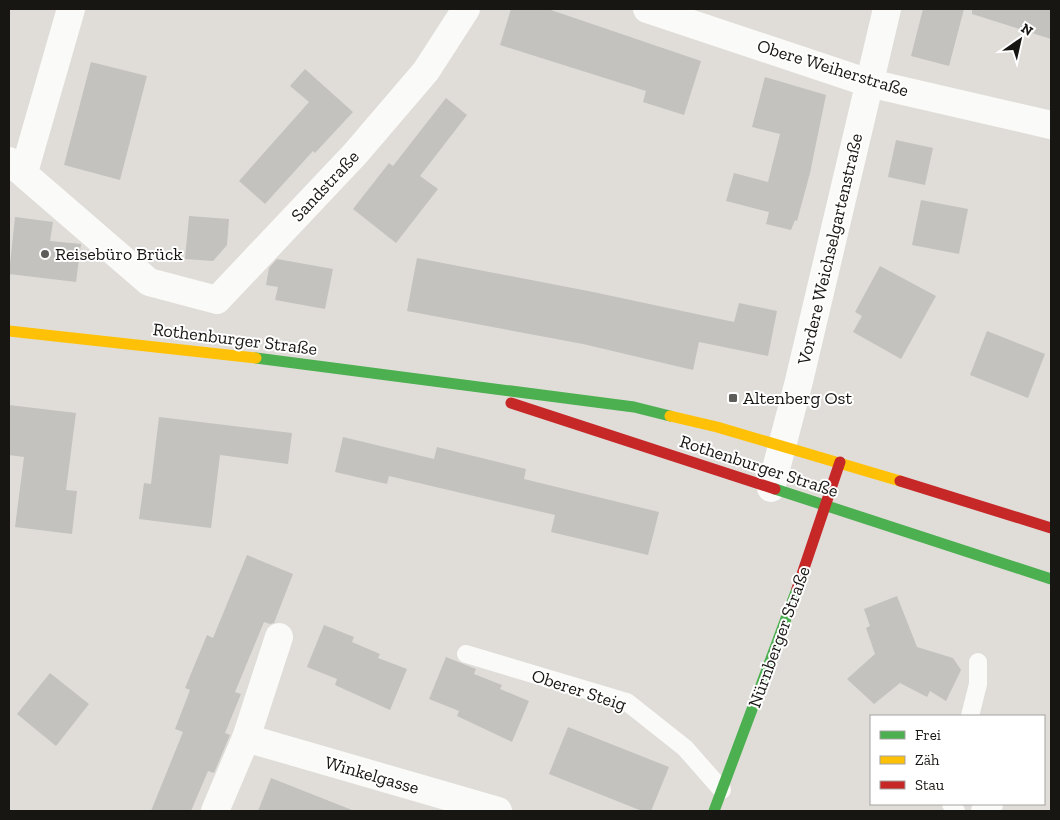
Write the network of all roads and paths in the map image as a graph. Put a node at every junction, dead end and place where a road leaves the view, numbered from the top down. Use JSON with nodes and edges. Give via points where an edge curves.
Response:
{"nodes":[{"id":1,"x":71,"y":9,"type":"edge"},
{"id":2,"x":466,"y":9,"type":"edge"},
{"id":3,"x":647,"y":9,"type":"edge"},
{"id":4,"x":887,"y":9,"type":"edge"},
{"id":5,"x":869,"y":83,"type":"junction"},
{"id":6,"x":1051,"y":125,"type":"edge"},
{"id":7,"x":16,"y":166,"type":"edge"},
{"id":8,"x":9,"y":331,"type":"edge"},
{"id":9,"x":456,"y":385,"type":"junction"},
{"id":10,"x":782,"y":445,"type":"junction"},
{"id":11,"x":840,"y":462,"type":"junction"},
{"id":12,"x":771,"y":488,"type":"junction"},
{"id":13,"x":826,"y":506,"type":"junction"},
{"id":14,"x":1051,"y":528,"type":"edge"},
{"id":15,"x":1051,"y":579,"type":"edge"},
{"id":16,"x":280,"y":637,"type":"dead end"},
{"id":17,"x":466,"y":654,"type":"dead end"},
{"id":18,"x":978,"y":662,"type":"dead end"},
{"id":19,"x":970,"y":715,"type":"edge"},
{"id":20,"x":246,"y":738,"type":"junction"},
{"id":21,"x":722,"y":790,"type":"junction"},
{"id":22,"x":215,"y":811,"type":"edge"},
{"id":23,"x":498,"y":811,"type":"edge"},
{"id":24,"x":714,"y":811,"type":"edge"}],
"edges":[{"from":1,"to":7,"type":"street"},
{"from":2,"to":7,"type":"street","name":"Sandstraße","via":[[426,71],[368,139],[217,300],[149,282]]},
{"from":3,"to":5,"type":"street","name":"Obere Weiherstraße"},
{"from":4,"to":5,"type":"street","name":"Vordere Weichselgartenstraße"},
{"from":5,"to":6,"type":"street","name":"Obere Weiherstraße"},
{"from":5,"to":10,"type":"street","name":"Vordere Weichselgartenstraße"},
{"from":8,"to":9,"type":"main road","name":"Rothenburger Straße","via":[[212,352]]},
{"from":9,"to":10,"type":"main road","name":"Rothenburger Straße","via":[[634,407]]},
{"from":9,"to":12,"type":"main road","name":"Rothenburger Straße"},
{"from":10,"to":11,"type":"main road","name":"Rothenburger Straße"},
{"from":10,"to":12,"type":"street","name":"Vordere Weichselgartenstraße"},
{"from":11,"to":13,"type":"main road","name":"Nürnberger Straße"},
{"from":11,"to":14,"type":"main road","name":"Rothenburger Straße"},
{"from":12,"to":13,"type":"main road","name":"Rothenburger Straße"},
{"from":13,"to":15,"type":"main road","name":"Rothenburger Straße"},
{"from":13,"to":21,"type":"main road","name":"Nürnberger Straße"},
{"from":16,"to":20,"type":"street"},
{"from":17,"to":21,"type":"lane","name":"Oberer Steig","via":[[627,702],[685,748]]},
{"from":18,"to":19,"type":"lane","via":[[978,684]]},
{"from":20,"to":22,"type":"street"},
{"from":20,"to":23,"type":"street","name":"Winkelgasse"},
{"from":21,"to":24,"type":"main road","name":"Nürnberger Straße"}]}
